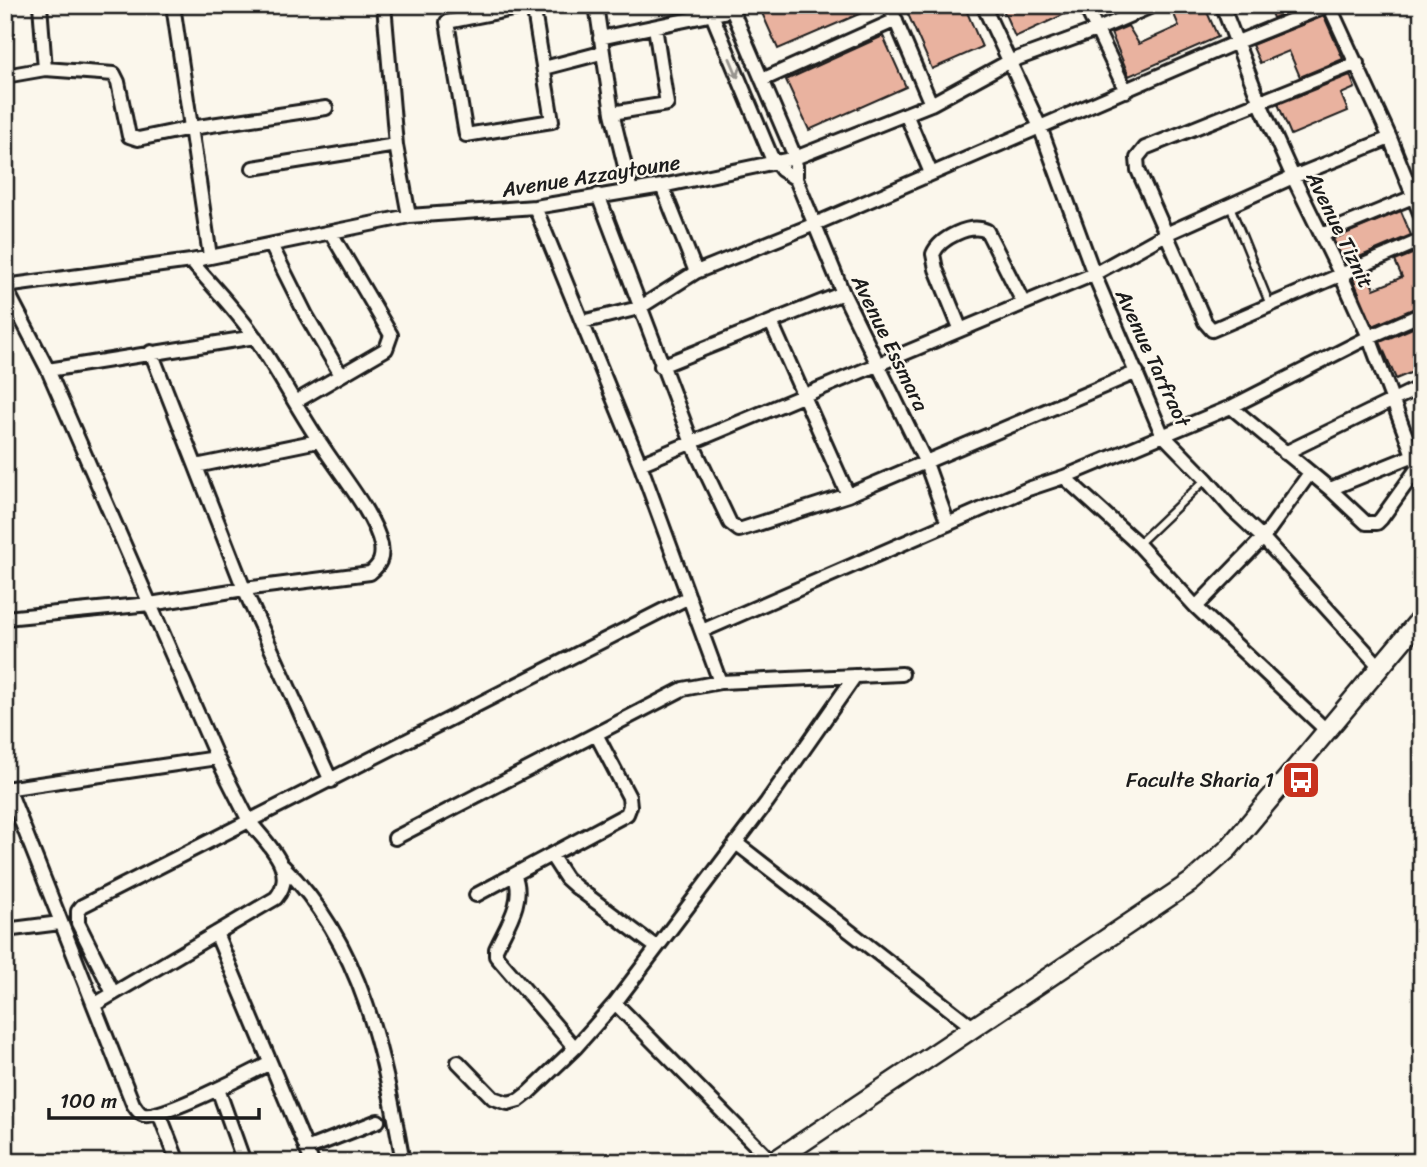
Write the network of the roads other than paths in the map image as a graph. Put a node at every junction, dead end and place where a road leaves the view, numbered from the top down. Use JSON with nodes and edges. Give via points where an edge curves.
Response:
{"nodes":[{"id":1,"x":40,"y":5,"type":"edge"},
{"id":2,"x":173,"y":5,"type":"edge"},
{"id":3,"x":384,"y":5,"type":"edge"},
{"id":4,"x":533,"y":5,"type":"edge"},
{"id":5,"x":596,"y":5,"type":"edge"},
{"id":6,"x":889,"y":5,"type":"edge"},
{"id":7,"x":983,"y":5,"type":"edge"},
{"id":8,"x":1084,"y":5,"type":"edge"},
{"id":9,"x":1154,"y":5,"type":"edge"},
{"id":10,"x":1222,"y":5,"type":"edge"},
{"id":11,"x":1329,"y":5,"type":"edge"},
{"id":12,"x":732,"y":8,"type":"edge"},
{"id":13,"x":710,"y":10,"type":"edge"},
{"id":14,"x":895,"y":20,"type":"junction"},
{"id":15,"x":655,"y":27,"type":"junction"},
{"id":16,"x":1096,"y":30,"type":"junction"},
{"id":17,"x":600,"y":38,"type":"junction"},
{"id":18,"x":1237,"y":42,"type":"junction"},
{"id":19,"x":601,"y":53,"type":"junction"},
{"id":20,"x":1008,"y":62,"type":"junction"},
{"id":21,"x":1357,"y":63,"type":"junction"},
{"id":22,"x":544,"y":68,"type":"junction"},
{"id":23,"x":45,"y":69,"type":"junction"},
{"id":24,"x":5,"y":76,"type":"edge"},
{"id":25,"x":762,"y":80,"type":"junction"},
{"id":26,"x":1126,"y":91,"type":"junction"},
{"id":27,"x":1260,"y":103,"type":"junction"},
{"id":28,"x":931,"y":104,"type":"junction"},
{"id":29,"x":326,"y":108,"type":"dead end"},
{"id":30,"x":612,"y":113,"type":"junction"},
{"id":31,"x":906,"y":114,"type":"junction"},
{"id":32,"x":1040,"y":127,"type":"junction"},
{"id":33,"x":191,"y":128,"type":"junction"},
{"id":34,"x":1390,"y":138,"type":"junction"},
{"id":35,"x":396,"y":145,"type":"junction"},
{"id":36,"x":795,"y":158,"type":"junction"},
{"id":37,"x":776,"y":163,"type":"junction"},
{"id":38,"x":253,"y":168,"type":"dead end"},
{"id":39,"x":931,"y":173,"type":"junction"},
{"id":40,"x":1293,"y":177,"type":"junction"},
{"id":41,"x":796,"y":179,"type":"junction"},
{"id":42,"x":662,"y":186,"type":"junction"},
{"id":43,"x":631,"y":191,"type":"junction"},
{"id":44,"x":598,"y":195,"type":"junction"},
{"id":45,"x":1413,"y":197,"type":"junction"},
{"id":46,"x":1230,"y":205,"type":"junction"},
{"id":47,"x":535,"y":207,"type":"junction"},
{"id":48,"x":408,"y":216,"type":"junction"},
{"id":49,"x":1422,"y":218,"type":"edge"},
{"id":50,"x":815,"y":224,"type":"junction"},
{"id":51,"x":331,"y":233,"type":"junction"},
{"id":52,"x":1166,"y":234,"type":"junction"},
{"id":53,"x":1321,"y":234,"type":"junction"},
{"id":54,"x":1422,"y":240,"type":"edge"},
{"id":55,"x":271,"y":245,"type":"junction"},
{"id":56,"x":210,"y":256,"type":"junction"},
{"id":57,"x":191,"y":261,"type":"junction"},
{"id":58,"x":695,"y":272,"type":"junction"},
{"id":59,"x":1340,"y":273,"type":"junction"},
{"id":60,"x":1094,"y":274,"type":"junction"},
{"id":61,"x":5,"y":286,"type":"edge"},
{"id":62,"x":843,"y":293,"type":"junction"},
{"id":63,"x":1023,"y":302,"type":"junction"},
{"id":64,"x":1269,"y":305,"type":"junction"},
{"id":65,"x":639,"y":308,"type":"junction"},
{"id":66,"x":1422,"y":314,"type":"edge"},
{"id":67,"x":582,"y":322,"type":"junction"},
{"id":68,"x":771,"y":322,"type":"junction"},
{"id":69,"x":960,"y":328,"type":"junction"},
{"id":70,"x":255,"y":337,"type":"junction"},
{"id":71,"x":1369,"y":337,"type":"junction"},
{"id":72,"x":150,"y":352,"type":"junction"},
{"id":73,"x":877,"y":363,"type":"junction"},
{"id":74,"x":661,"y":366,"type":"junction"},
{"id":75,"x":48,"y":370,"type":"junction"},
{"id":76,"x":1137,"y":372,"type":"junction"},
{"id":77,"x":341,"y":374,"type":"junction"},
{"id":78,"x":1422,"y":386,"type":"edge"},
{"id":79,"x":804,"y":396,"type":"junction"},
{"id":80,"x":1393,"y":399,"type":"junction"},
{"id":81,"x":295,"y":402,"type":"junction"},
{"id":82,"x":1231,"y":407,"type":"junction"},
{"id":83,"x":1162,"y":434,"type":"junction"},
{"id":84,"x":318,"y":441,"type":"junction"},
{"id":85,"x":692,"y":443,"type":"junction"},
{"id":86,"x":1285,"y":453,"type":"junction"},
{"id":87,"x":1419,"y":461,"type":"edge"},
{"id":88,"x":926,"y":463,"type":"junction"},
{"id":89,"x":640,"y":464,"type":"junction"},
{"id":90,"x":195,"y":466,"type":"junction"},
{"id":91,"x":1310,"y":473,"type":"junction"},
{"id":92,"x":1064,"y":477,"type":"junction"},
{"id":93,"x":1206,"y":479,"type":"junction"},
{"id":94,"x":1330,"y":489,"type":"junction"},
{"id":95,"x":848,"y":495,"type":"junction"},
{"id":96,"x":948,"y":524,"type":"junction"},
{"id":97,"x":1263,"y":538,"type":"junction"},
{"id":98,"x":1138,"y":544,"type":"junction"},
{"id":99,"x":244,"y":589,"type":"junction"},
{"id":100,"x":689,"y":597,"type":"junction"},
{"id":101,"x":150,"y":604,"type":"junction"},
{"id":102,"x":1196,"y":607,"type":"junction"},
{"id":103,"x":1422,"y":617,"type":"edge"},
{"id":104,"x":5,"y":618,"type":"edge"},
{"id":105,"x":702,"y":631,"type":"junction"},
{"id":106,"x":1380,"y":667,"type":"junction"},
{"id":107,"x":902,"y":674,"type":"dead end"},
{"id":108,"x":855,"y":676,"type":"junction"},
{"id":109,"x":720,"y":682,"type":"junction"},
{"id":110,"x":1327,"y":731,"type":"junction"},
{"id":111,"x":596,"y":734,"type":"junction"},
{"id":112,"x":217,"y":758,"type":"junction"},
{"id":113,"x":331,"y":781,"type":"junction"},
{"id":114,"x":7,"y":788,"type":"edge"},
{"id":115,"x":249,"y":821,"type":"junction"},
{"id":116,"x":395,"y":838,"type":"dead end"},
{"id":117,"x":736,"y":843,"type":"junction"},
{"id":118,"x":551,"y":855,"type":"junction"},
{"id":119,"x":282,"y":865,"type":"junction"},
{"id":120,"x":514,"y":875,"type":"junction"},
{"id":121,"x":476,"y":895,"type":"dead end"},
{"id":122,"x":60,"y":923,"type":"junction"},
{"id":123,"x":5,"y":930,"type":"edge"},
{"id":124,"x":216,"y":933,"type":"junction"},
{"id":125,"x":656,"y":947,"type":"junction"},
{"id":126,"x":113,"y":993,"type":"junction"},
{"id":127,"x":615,"y":1003,"type":"junction"},
{"id":128,"x":94,"y":1005,"type":"junction"},
{"id":129,"x":974,"y":1028,"type":"junction"},
{"id":130,"x":575,"y":1048,"type":"junction"},
{"id":131,"x":458,"y":1062,"type":"dead end"},
{"id":132,"x":271,"y":1063,"type":"junction"},
{"id":133,"x":218,"y":1089,"type":"junction"},
{"id":134,"x":159,"y":1113,"type":"junction"},
{"id":135,"x":377,"y":1121,"type":"dead end"},
{"id":136,"x":306,"y":1149,"type":"junction"},
{"id":137,"x":178,"y":1162,"type":"edge"},
{"id":138,"x":244,"y":1162,"type":"edge"},
{"id":139,"x":312,"y":1162,"type":"edge"},
{"id":140,"x":403,"y":1162,"type":"edge"},
{"id":141,"x":772,"y":1162,"type":"edge"}],
"edges":[{"from":1,"to":23,"type":"street"},
{"from":2,"to":33,"type":"street"},
{"from":3,"to":35,"type":"street"},
{"from":4,"to":22,"type":"street"},
{"from":4,"to":22,"type":"street","via":[[447,22],[466,135],[552,121]]},
{"from":5,"to":17,"type":"street"},
{"from":6,"to":14,"type":"street"},
{"from":7,"to":20,"type":"street","name":"Avenue Tarfraot"},
{"from":8,"to":16,"type":"street"},
{"from":9,"to":16,"type":"street","name":"Avenue Azzaytoune"},
{"from":10,"to":18,"type":"street","name":"Avenue Tiznit"},
{"from":11,"to":18,"type":"street"},
{"from":11,"to":21,"type":"street"},
{"from":12,"to":13,"type":"street"},
{"from":12,"to":25,"type":"street","name":"Avenue Essmara"},
{"from":13,"to":15,"type":"street"},
{"from":13,"to":37,"type":"street","name":"Avenue Essmara","one_way":true},
{"from":14,"to":25,"type":"street"},
{"from":14,"to":28,"type":"street"},
{"from":15,"to":17,"type":"street"},
{"from":15,"to":30,"type":"street","via":[[667,104]]},
{"from":16,"to":20,"type":"street","name":"Avenue Azzaytoune"},
{"from":16,"to":26,"type":"street"},
{"from":17,"to":19,"type":"street"},
{"from":18,"to":26,"type":"street"},
{"from":18,"to":27,"type":"street","name":"Avenue Tiznit"},
{"from":19,"to":22,"type":"street"},
{"from":19,"to":30,"type":"street"},
{"from":20,"to":28,"type":"street","name":"Avenue Azzaytoune"},
{"from":20,"to":32,"type":"street","name":"Avenue Tarfraot"},
{"from":21,"to":27,"type":"street"},
{"from":21,"to":34,"type":"street"},
{"from":23,"to":24,"type":"street"},
{"from":23,"to":33,"type":"street","via":[[117,75],[129,136]]},
{"from":25,"to":36,"type":"street","name":"Avenue Essmara"},
{"from":26,"to":32,"type":"street"},
{"from":27,"to":40,"type":"street","name":"Avenue Tiznit"},
{"from":27,"to":52,"type":"street","via":[[1140,152],[1136,164]]},
{"from":28,"to":31,"type":"street","name":"Avenue Azzaytoune"},
{"from":29,"to":33,"type":"street"},
{"from":30,"to":43,"type":"street"},
{"from":31,"to":36,"type":"street","name":"Avenue Azzaytoune"},
{"from":31,"to":39,"type":"street"},
{"from":32,"to":39,"type":"street"},
{"from":32,"to":60,"type":"street","name":"Avenue Tarfraot"},
{"from":33,"to":56,"type":"street"},
{"from":34,"to":40,"type":"street"},
{"from":34,"to":45,"type":"street"},
{"from":35,"to":38,"type":"street"},
{"from":35,"to":48,"type":"street"},
{"from":36,"to":37,"type":"street","name":"Avenue Azzaytoune"},
{"from":36,"to":41,"type":"street","name":"Avenue Essmara"},
{"from":37,"to":41,"type":"street","name":"Avenue Essmara"},
{"from":37,"to":42,"type":"street","name":"Avenue Azzaytoune"},
{"from":39,"to":50,"type":"street"},
{"from":40,"to":46,"type":"street"},
{"from":40,"to":53,"type":"street","name":"Avenue Tiznit"},
{"from":41,"to":50,"type":"street","name":"Avenue Essmara"},
{"from":42,"to":43,"type":"street","name":"Avenue Azzaytoune"},
{"from":42,"to":58,"type":"street"},
{"from":43,"to":44,"type":"street","name":"Avenue Azzaytoune"},
{"from":44,"to":47,"type":"street","name":"Avenue Azzaytoune"},
{"from":44,"to":65,"type":"street"},
{"from":45,"to":49,"type":"street"},
{"from":45,"to":53,"type":"street"},
{"from":46,"to":52,"type":"street"},
{"from":46,"to":64,"type":"lane"},
{"from":47,"to":48,"type":"street","name":"Avenue Azzaytoune"},
{"from":47,"to":67,"type":"street"},
{"from":48,"to":51,"type":"street","name":"Avenue Azzaytoune"},
{"from":50,"to":58,"type":"street"},
{"from":50,"to":62,"type":"street","name":"Avenue Essmara"},
{"from":51,"to":55,"type":"street","name":"Avenue Azzaytoune"},
{"from":51,"to":77,"type":"street","via":[[391,335],[386,349]]},
{"from":52,"to":60,"type":"street"},
{"from":52,"to":64,"type":"street","via":[[1210,329]]},
{"from":53,"to":59,"type":"street","name":"Avenue Tiznit"},
{"from":54,"to":59,"type":"street"},
{"from":55,"to":56,"type":"street","name":"Avenue Azzaytoune"},
{"from":55,"to":77,"type":"street"},
{"from":56,"to":57,"type":"street","name":"Avenue Azzaytoune"},
{"from":57,"to":61,"type":"street","name":"Avenue Azzaytoune"},
{"from":57,"to":70,"type":"street"},
{"from":58,"to":65,"type":"street"},
{"from":59,"to":64,"type":"street"},
{"from":59,"to":71,"type":"street","name":"Avenue Tiznit"},
{"from":60,"to":63,"type":"street"},
{"from":60,"to":76,"type":"street","name":"Avenue Tarfraot"},
{"from":61,"to":75,"type":"street"},
{"from":62,"to":68,"type":"street"},
{"from":62,"to":73,"type":"street","name":"Avenue Essmara"},
{"from":63,"to":69,"type":"street"},
{"from":63,"to":69,"type":"street","via":[[987,231],[975,228],[955,235],[939,244],[933,258]]},
{"from":65,"to":67,"type":"street"},
{"from":65,"to":74,"type":"street"},
{"from":66,"to":71,"type":"street"},
{"from":67,"to":89,"type":"street"},
{"from":68,"to":74,"type":"street"},
{"from":68,"to":79,"type":"street"},
{"from":69,"to":73,"type":"street"},
{"from":70,"to":72,"type":"street"},
{"from":70,"to":81,"type":"street"},
{"from":71,"to":80,"type":"street","name":"Avenue Tiznit"},
{"from":71,"to":82,"type":"street"},
{"from":72,"to":75,"type":"street"},
{"from":72,"to":90,"type":"street"},
{"from":73,"to":79,"type":"street"},
{"from":73,"to":88,"type":"street","name":"Avenue Essmara"},
{"from":74,"to":85,"type":"street"},
{"from":75,"to":101,"type":"street"},
{"from":76,"to":83,"type":"street","name":"Avenue Tarfraot"},
{"from":76,"to":88,"type":"street"},
{"from":77,"to":81,"type":"street"},
{"from":78,"to":80,"type":"street"},
{"from":79,"to":85,"type":"street"},
{"from":79,"to":95,"type":"street"},
{"from":80,"to":86,"type":"street"},
{"from":80,"to":87,"type":"street","name":"Avenue Tiznit"},
{"from":81,"to":84,"type":"street"},
{"from":82,"to":83,"type":"street"},
{"from":82,"to":86,"type":"street"},
{"from":83,"to":92,"type":"street"},
{"from":83,"to":93,"type":"street","name":"Avenue Tarfraot"},
{"from":84,"to":90,"type":"street"},
{"from":84,"to":99,"type":"street","via":[[373,524],[382,556],[379,566],[370,573]]},
{"from":85,"to":89,"type":"street"},
{"from":85,"to":95,"type":"street","via":[[736,529]]},
{"from":86,"to":91,"type":"street"},
{"from":87,"to":94,"type":"street"},
{"from":87,"to":94,"type":"street","via":[[1377,523],[1366,523]]},
{"from":88,"to":95,"type":"street"},
{"from":88,"to":96,"type":"street","name":"Avenue Essmara"},
{"from":89,"to":100,"type":"street"},
{"from":90,"to":99,"type":"street"},
{"from":91,"to":94,"type":"street"},
{"from":91,"to":97,"type":"street"},
{"from":92,"to":96,"type":"street"},
{"from":92,"to":98,"type":"street"},
{"from":93,"to":97,"type":"street","name":"Avenue Tarfraot"},
{"from":93,"to":98,"type":"lane"},
{"from":96,"to":105,"type":"street"},
{"from":97,"to":102,"type":"street"},
{"from":97,"to":106,"type":"street","name":"Avenue Tarfraot"},
{"from":98,"to":102,"type":"street"},
{"from":99,"to":101,"type":"street"},
{"from":99,"to":113,"type":"street"},
{"from":100,"to":105,"type":"street"},
{"from":100,"to":113,"type":"street"},
{"from":101,"to":104,"type":"street"},
{"from":101,"to":112,"type":"street"},
{"from":102,"to":110,"type":"street"},
{"from":103,"to":106,"type":"street"},
{"from":105,"to":109,"type":"street"},
{"from":106,"to":110,"type":"street"},
{"from":107,"to":108,"type":"street"},
{"from":108,"to":109,"type":"street"},
{"from":108,"to":117,"type":"street"},
{"from":109,"to":111,"type":"street","via":[[672,694]]},
{"from":110,"to":129,"type":"street","via":[[1209,867]]},
{"from":111,"to":116,"type":"street"},
{"from":111,"to":118,"type":"street","via":[[629,797],[629,811]]},
{"from":112,"to":114,"type":"street"},
{"from":112,"to":115,"type":"street"},
{"from":113,"to":115,"type":"street"},
{"from":114,"to":122,"type":"street"},
{"from":115,"to":119,"type":"street"},
{"from":115,"to":126,"type":"street","via":[[78,911],[78,923]]},
{"from":117,"to":125,"type":"street"},
{"from":117,"to":129,"type":"street"},
{"from":118,"to":120,"type":"street"},
{"from":118,"to":125,"type":"street","via":[[576,887]]},
{"from":119,"to":124,"type":"street","via":[[285,879],[276,898]]},
{"from":119,"to":140,"type":"street","via":[[326,916],[353,968],[382,1061]]},
{"from":120,"to":121,"type":"street"},
{"from":120,"to":130,"type":"street","via":[[518,897],[496,949],[497,960]]},
{"from":122,"to":123,"type":"street"},
{"from":122,"to":128,"type":"street"},
{"from":124,"to":126,"type":"street"},
{"from":124,"to":132,"type":"street"},
{"from":125,"to":127,"type":"street"},
{"from":126,"to":128,"type":"street"},
{"from":127,"to":130,"type":"street"},
{"from":127,"to":141,"type":"street"},
{"from":128,"to":134,"type":"street","via":[[133,1104],[145,1115]]},
{"from":129,"to":141,"type":"street"},
{"from":130,"to":131,"type":"street","via":[[523,1097],[508,1103],[492,1098]]},
{"from":132,"to":133,"type":"street"},
{"from":132,"to":136,"type":"street"},
{"from":133,"to":134,"type":"street"},
{"from":133,"to":138,"type":"street"},
{"from":134,"to":137,"type":"street"},
{"from":135,"to":136,"type":"street"},
{"from":136,"to":139,"type":"street"}]}
